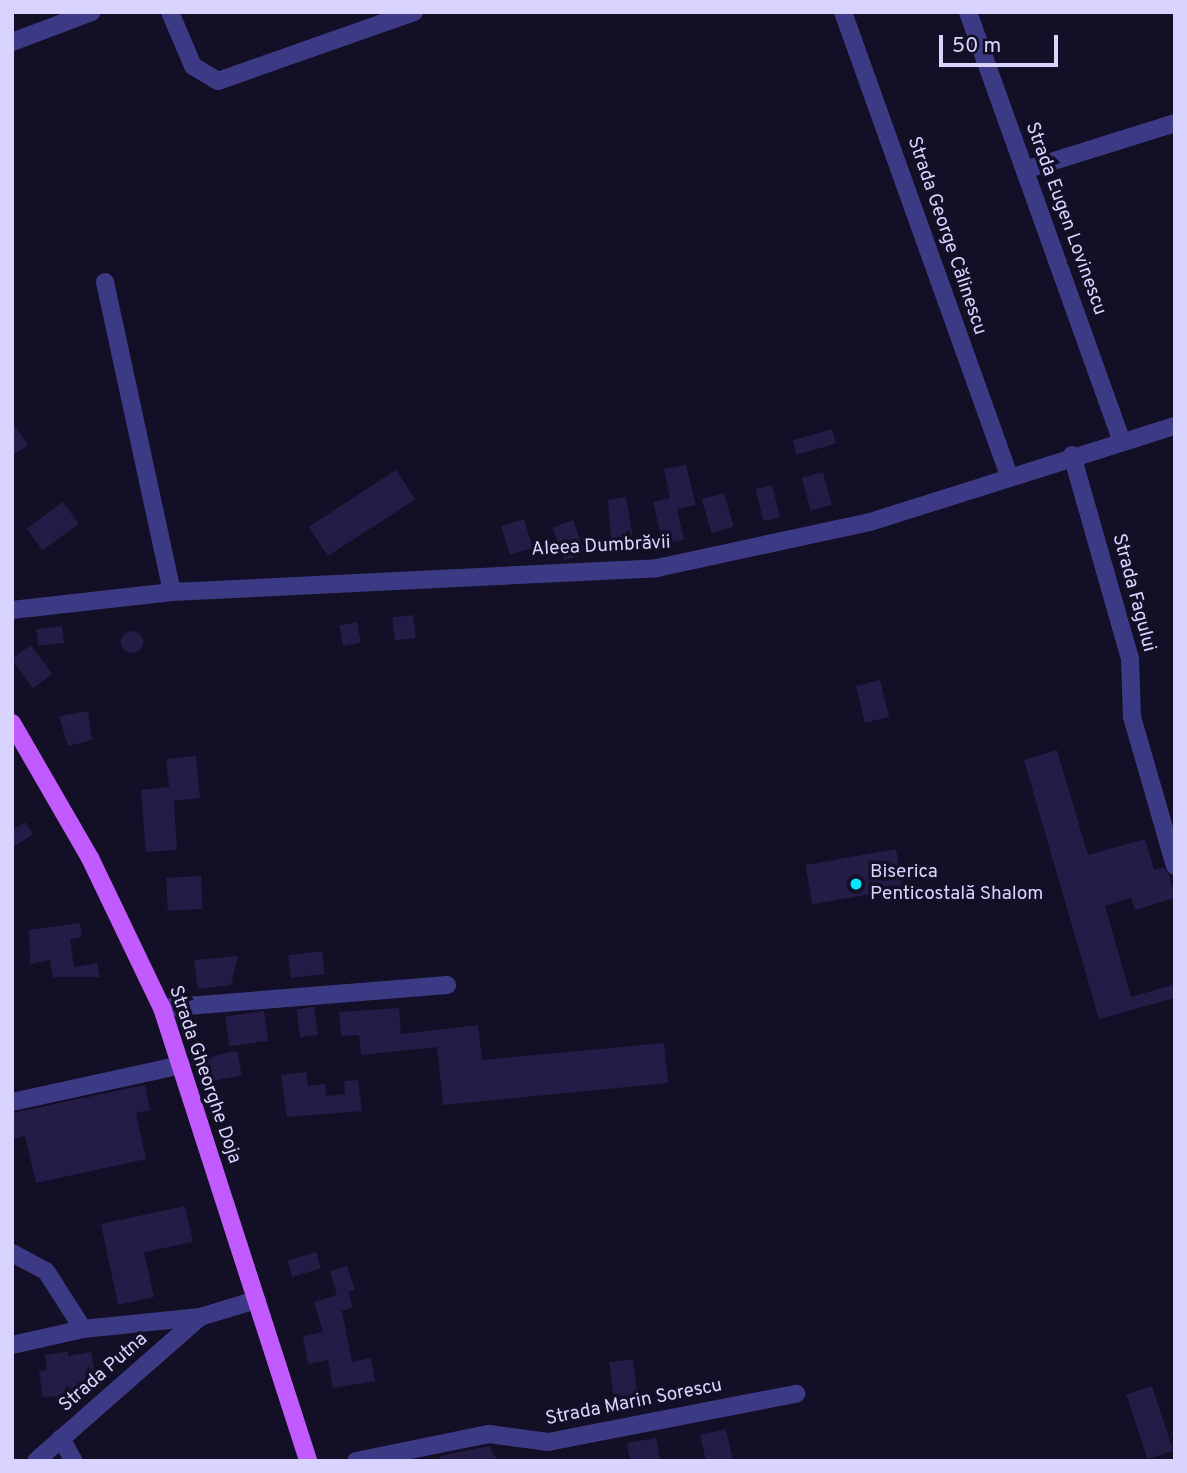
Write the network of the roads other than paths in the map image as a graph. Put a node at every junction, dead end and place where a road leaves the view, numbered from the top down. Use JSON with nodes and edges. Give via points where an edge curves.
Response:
{"nodes":[{"id":1,"x":92,"y":12,"type":"edge"},
{"id":2,"x":170,"y":12,"type":"edge"},
{"id":3,"x":414,"y":12,"type":"edge"},
{"id":4,"x":843,"y":12,"type":"edge"},
{"id":5,"x":968,"y":12,"type":"edge"},
{"id":6,"x":12,"y":42,"type":"edge"},
{"id":7,"x":1175,"y":123,"type":"edge"},
{"id":8,"x":1025,"y":170,"type":"junction"},
{"id":9,"x":105,"y":282,"type":"dead end"},
{"id":10,"x":1175,"y":426,"type":"edge"},
{"id":11,"x":1122,"y":441,"type":"junction"},
{"id":12,"x":1072,"y":454,"type":"junction"},
{"id":13,"x":1008,"y":474,"type":"junction"},
{"id":14,"x":172,"y":592,"type":"junction"},
{"id":15,"x":12,"y":610,"type":"edge"},
{"id":16,"x":12,"y":723,"type":"edge"},
{"id":17,"x":1175,"y":866,"type":"edge"},
{"id":18,"x":447,"y":985,"type":"dead end"},
{"id":19,"x":162,"y":1008,"type":"junction"},
{"id":20,"x":181,"y":1065,"type":"junction"},
{"id":21,"x":12,"y":1102,"type":"edge"},
{"id":22,"x":12,"y":1253,"type":"edge"},
{"id":23,"x":256,"y":1300,"type":"junction"},
{"id":24,"x":200,"y":1317,"type":"junction"},
{"id":25,"x":83,"y":1329,"type":"junction"},
{"id":26,"x":12,"y":1346,"type":"edge"},
{"id":27,"x":796,"y":1394,"type":"dead end"},
{"id":28,"x":61,"y":1438,"type":"junction"},
{"id":29,"x":36,"y":1461,"type":"edge"},
{"id":30,"x":74,"y":1461,"type":"edge"},
{"id":31,"x":308,"y":1461,"type":"edge"},
{"id":32,"x":356,"y":1461,"type":"edge"}],
"edges":[{"from":1,"to":6,"type":"street"},
{"from":2,"to":3,"type":"street","via":[[192,66],[218,81]]},
{"from":4,"to":13,"type":"street","name":"Strada George Călinescu"},
{"from":5,"to":8,"type":"street","name":"Strada Eugen Lovinescu"},
{"from":7,"to":8,"type":"street"},
{"from":8,"to":11,"type":"street","name":"Strada Eugen Lovinescu"},
{"from":9,"to":14,"type":"street"},
{"from":10,"to":11,"type":"street","name":"Aleea Dumbrăvii"},
{"from":11,"to":12,"type":"street","name":"Aleea Dumbrăvii"},
{"from":12,"to":13,"type":"street","name":"Aleea Dumbrăvii"},
{"from":12,"to":17,"type":"street","name":"Strada Fagului","via":[[1130,658],[1132,717]]},
{"from":13,"to":14,"type":"street","name":"Aleea Dumbrăvii","via":[[870,522],[657,568]]},
{"from":14,"to":15,"type":"street","name":"Aleea Dumbrăvii"},
{"from":16,"to":19,"type":"main road","name":"Strada Gheorghe Doja","via":[[90,858]]},
{"from":18,"to":19,"type":"street"},
{"from":19,"to":20,"type":"main road","name":"Strada Gheorghe Doja"},
{"from":20,"to":21,"type":"street"},
{"from":20,"to":23,"type":"main road","name":"Strada Gheorghe Doja"},
{"from":22,"to":25,"type":"street","via":[[27,1255],[46,1272]]},
{"from":23,"to":24,"type":"street","name":"Strada Putna"},
{"from":23,"to":31,"type":"main road","name":"Strada Gheorghe Doja"},
{"from":24,"to":25,"type":"street","name":"Strada Putna"},
{"from":24,"to":28,"type":"street","name":"Strada Putna"},
{"from":25,"to":26,"type":"street","name":"Strada Putna"},
{"from":27,"to":32,"type":"street","name":"Strada Marin Sorescu","via":[[548,1442],[489,1434]]},
{"from":28,"to":29,"type":"street","name":"Strada Putna"},
{"from":28,"to":30,"type":"street"}]}
